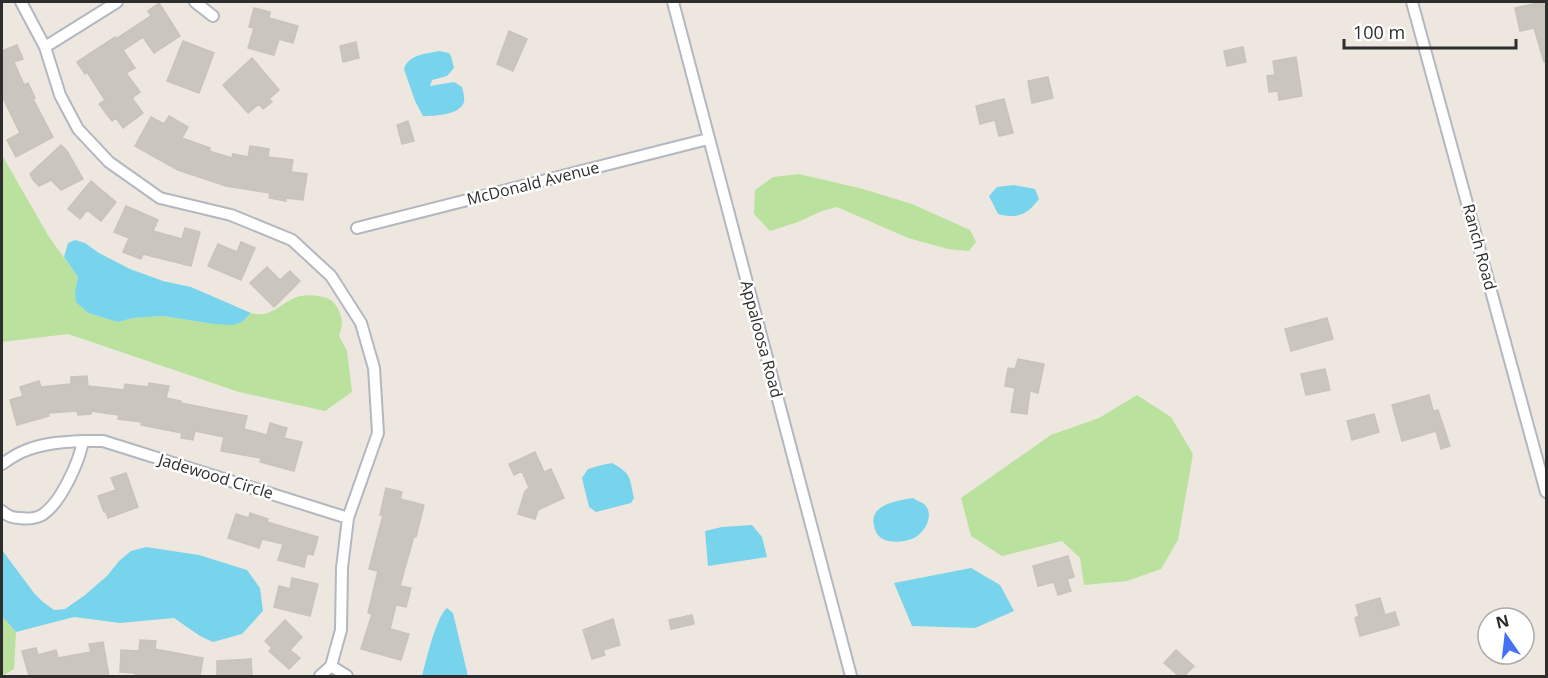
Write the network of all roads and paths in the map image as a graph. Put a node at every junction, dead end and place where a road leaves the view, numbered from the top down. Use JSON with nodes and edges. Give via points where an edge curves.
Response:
{"nodes":[{"id":1,"x":21,"y":2,"type":"edge"},
{"id":2,"x":117,"y":2,"type":"edge"},
{"id":3,"x":195,"y":2,"type":"edge"},
{"id":4,"x":673,"y":2,"type":"edge"},
{"id":5,"x":1412,"y":2,"type":"edge"},
{"id":6,"x":213,"y":16,"type":"dead end"},
{"id":7,"x":45,"y":47,"type":"junction"},
{"id":8,"x":708,"y":139,"type":"junction"},
{"id":9,"x":357,"y":228,"type":"dead end"},
{"id":10,"x":83,"y":441,"type":"junction"},
{"id":11,"x":2,"y":464,"type":"edge"},
{"id":12,"x":1546,"y":492,"type":"edge"},
{"id":13,"x":2,"y":511,"type":"edge"},
{"id":14,"x":348,"y":518,"type":"junction"},
{"id":15,"x":332,"y":666,"type":"junction"},
{"id":16,"x":320,"y":676,"type":"edge"},
{"id":17,"x":347,"y":676,"type":"edge"},
{"id":18,"x":851,"y":676,"type":"edge"}],
"edges":[{"from":1,"to":7,"type":"street"},
{"from":2,"to":7,"type":"street"},
{"from":3,"to":6,"type":"street"},
{"from":4,"to":8,"type":"street","name":"Appaloosa Road"},
{"from":5,"to":12,"type":"street","name":"Ranch Road"},
{"from":7,"to":14,"type":"street","via":[[60,95],[78,129],[109,162],[160,198],[231,215],[292,240],[330,276],[361,323],[374,368],[378,433]]},
{"from":8,"to":9,"type":"street","name":"McDonald Avenue"},
{"from":8,"to":18,"type":"street","name":"Appaloosa Road"},
{"from":10,"to":11,"type":"street","name":"Jadewood Circle","via":[[40,446]]},
{"from":10,"to":13,"type":"street","via":[[67,483],[44,514],[23,519]]},
{"from":10,"to":14,"type":"street","name":"Jadewood Circle","via":[[103,441]]},
{"from":14,"to":15,"type":"street","via":[[341,630]]},
{"from":15,"to":16,"type":"street"},
{"from":15,"to":17,"type":"street"}]}
